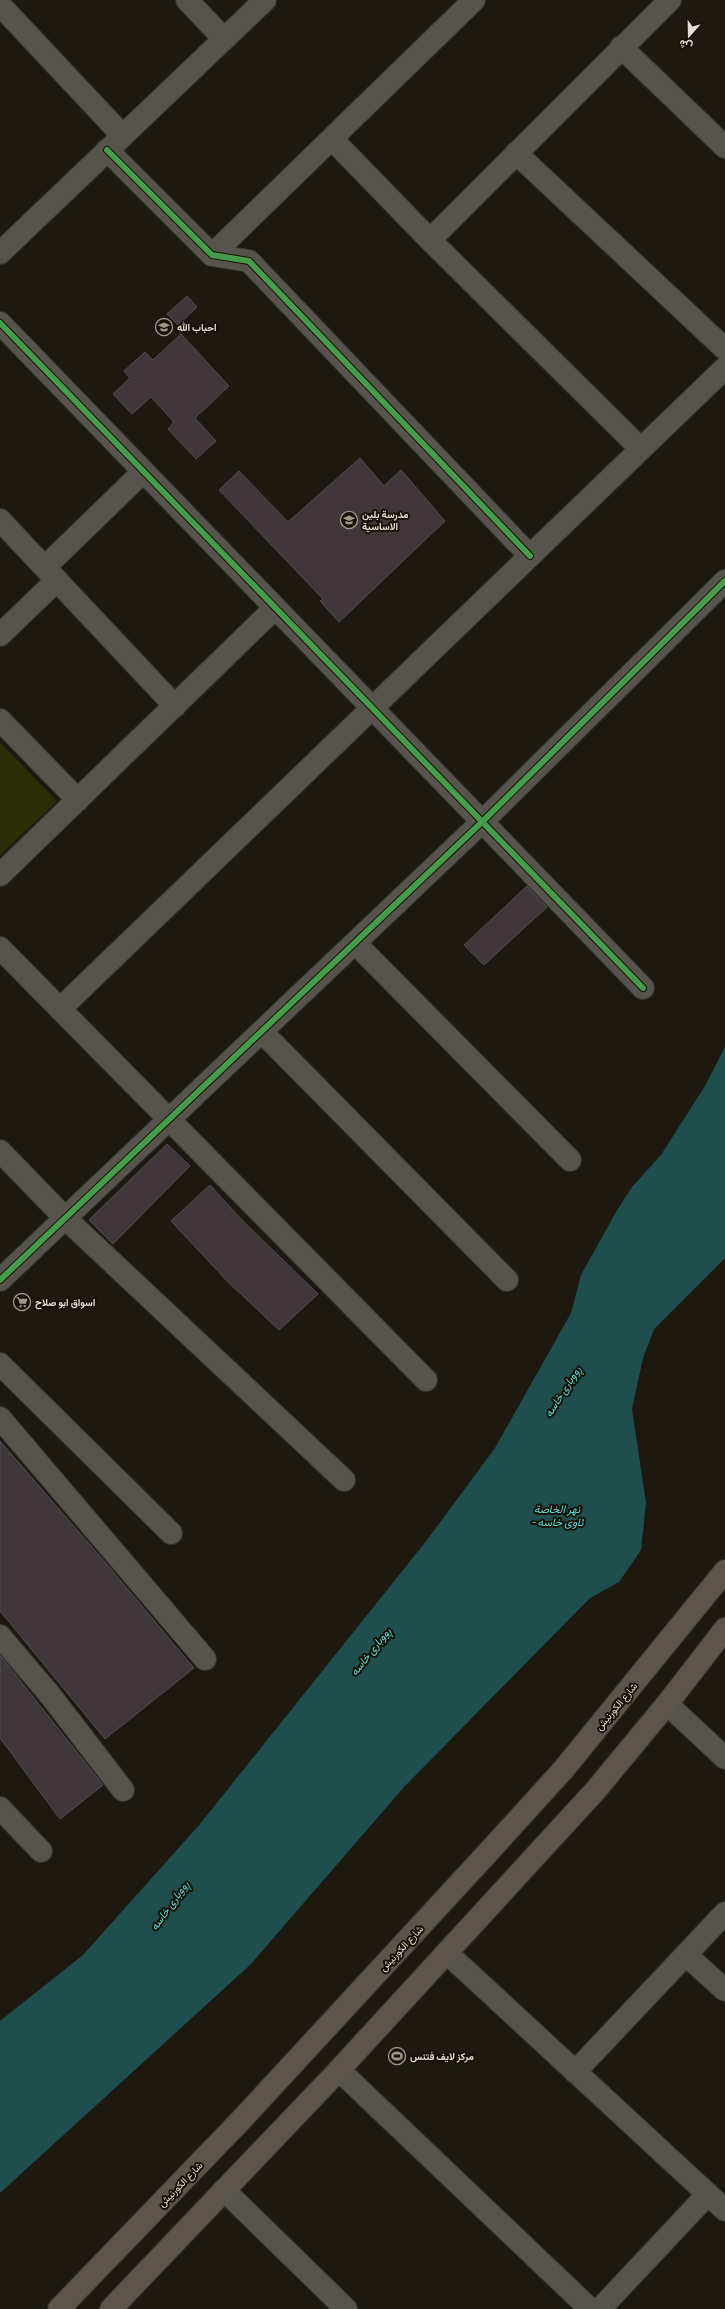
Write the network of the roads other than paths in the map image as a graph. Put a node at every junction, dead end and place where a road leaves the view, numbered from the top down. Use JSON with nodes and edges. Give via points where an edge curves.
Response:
{"nodes":[{"id":1,"x":187,"y":0,"type":"edge"},
{"id":2,"x":265,"y":0,"type":"edge"},
{"id":3,"x":474,"y":0,"type":"edge"},
{"id":4,"x":670,"y":0,"type":"edge"},
{"id":5,"x":0,"y":5,"type":"edge"},
{"id":6,"x":224,"y":39,"type":"junction"},
{"id":7,"x":621,"y":47,"type":"junction"},
{"id":8,"x":332,"y":139,"type":"junction"},
{"id":9,"x":115,"y":143,"type":"junction"},
{"id":10,"x":725,"y":147,"type":"edge"},
{"id":11,"x":516,"y":153,"type":"junction"},
{"id":12,"x":430,"y":240,"type":"junction"},
{"id":13,"x":0,"y":253,"type":"edge"},
{"id":14,"x":212,"y":254,"type":"junction"},
{"id":15,"x":0,"y":323,"type":"edge"},
{"id":16,"x":725,"y":348,"type":"edge"},
{"id":17,"x":725,"y":368,"type":"edge"},
{"id":18,"x":641,"y":449,"type":"junction"},
{"id":19,"x":143,"y":472,"type":"junction"},
{"id":20,"x":0,"y":520,"type":"edge"},
{"id":21,"x":530,"y":556,"type":"junction"},
{"id":22,"x":51,"y":574,"type":"junction"},
{"id":23,"x":725,"y":582,"type":"edge"},
{"id":24,"x":275,"y":608,"type":"junction"},
{"id":25,"x":0,"y":635,"type":"edge"},
{"id":26,"x":175,"y":706,"type":"junction"},
{"id":27,"x":372,"y":708,"type":"junction"},
{"id":28,"x":0,"y":720,"type":"edge"},
{"id":29,"x":78,"y":800,"type":"junction"},
{"id":30,"x":483,"y":820,"type":"junction"},
{"id":31,"x":0,"y":875,"type":"edge"},
{"id":32,"x":355,"y":943,"type":"junction"},
{"id":33,"x":0,"y":948,"type":"edge"},
{"id":34,"x":643,"y":988,"type":"dead end"},
{"id":35,"x":60,"y":1009,"type":"junction"},
{"id":36,"x":262,"y":1032,"type":"junction"},
{"id":37,"x":169,"y":1119,"type":"junction"},
{"id":38,"x":0,"y":1151,"type":"edge"},
{"id":39,"x":570,"y":1160,"type":"dead end"},
{"id":40,"x":65,"y":1218,"type":"junction"},
{"id":41,"x":0,"y":1280,"type":"edge"},
{"id":42,"x":507,"y":1280,"type":"dead end"},
{"id":43,"x":0,"y":1364,"type":"edge"},
{"id":44,"x":426,"y":1380,"type":"dead end"},
{"id":45,"x":0,"y":1418,"type":"edge"},
{"id":46,"x":344,"y":1480,"type":"dead end"},
{"id":47,"x":171,"y":1533,"type":"dead end"},
{"id":48,"x":725,"y":1571,"type":"edge"},
{"id":49,"x":725,"y":1629,"type":"edge"},
{"id":50,"x":0,"y":1636,"type":"edge"},
{"id":51,"x":205,"y":1659,"type":"dead end"},
{"id":52,"x":668,"y":1704,"type":"junction"},
{"id":53,"x":725,"y":1758,"type":"edge"},
{"id":54,"x":124,"y":1790,"type":"dead end"},
{"id":55,"x":0,"y":1808,"type":"edge"},
{"id":56,"x":41,"y":1851,"type":"dead end"},
{"id":57,"x":725,"y":1913,"type":"edge"},
{"id":58,"x":447,"y":1953,"type":"junction"},
{"id":59,"x":686,"y":1955,"type":"junction"},
{"id":60,"x":725,"y":1990,"type":"edge"},
{"id":61,"x":339,"y":2070,"type":"junction"},
{"id":62,"x":575,"y":2072,"type":"junction"},
{"id":63,"x":224,"y":2190,"type":"junction"},
{"id":64,"x":708,"y":2194,"type":"junction"},
{"id":65,"x":725,"y":2210,"type":"edge"},
{"id":66,"x":59,"y":2309,"type":"edge"},
{"id":67,"x":111,"y":2309,"type":"edge"},
{"id":68,"x":346,"y":2309,"type":"edge"},
{"id":69,"x":590,"y":2309,"type":"edge"},
{"id":70,"x":600,"y":2309,"type":"edge"}],
"edges":[{"from":1,"to":6,"type":"street"},
{"from":2,"to":6,"type":"street"},
{"from":3,"to":8,"type":"street"},
{"from":4,"to":7,"type":"street"},
{"from":5,"to":9,"type":"street"},
{"from":6,"to":9,"type":"street"},
{"from":7,"to":10,"type":"street"},
{"from":7,"to":11,"type":"street"},
{"from":8,"to":12,"type":"street"},
{"from":8,"to":14,"type":"street"},
{"from":9,"to":13,"type":"street"},
{"from":9,"to":14,"type":"street"},
{"from":11,"to":12,"type":"street"},
{"from":11,"to":16,"type":"street"},
{"from":12,"to":18,"type":"street"},
{"from":14,"to":21,"type":"street","via":[[250,261]]},
{"from":15,"to":19,"type":"street"},
{"from":17,"to":18,"type":"street"},
{"from":18,"to":21,"type":"street"},
{"from":19,"to":22,"type":"street"},
{"from":19,"to":24,"type":"street"},
{"from":20,"to":22,"type":"street"},
{"from":21,"to":27,"type":"street"},
{"from":22,"to":25,"type":"street"},
{"from":22,"to":26,"type":"street"},
{"from":23,"to":30,"type":"street"},
{"from":24,"to":26,"type":"street"},
{"from":24,"to":27,"type":"street"},
{"from":26,"to":29,"type":"street"},
{"from":27,"to":30,"type":"street"},
{"from":27,"to":35,"type":"street"},
{"from":28,"to":29,"type":"street"},
{"from":29,"to":31,"type":"street"},
{"from":30,"to":32,"type":"street"},
{"from":30,"to":34,"type":"street"},
{"from":32,"to":36,"type":"street"},
{"from":32,"to":39,"type":"street"},
{"from":33,"to":35,"type":"street"},
{"from":35,"to":37,"type":"street"},
{"from":36,"to":37,"type":"street"},
{"from":36,"to":42,"type":"street"},
{"from":37,"to":40,"type":"street"},
{"from":37,"to":44,"type":"street"},
{"from":38,"to":40,"type":"street"},
{"from":40,"to":41,"type":"street"},
{"from":40,"to":46,"type":"street"},
{"from":43,"to":47,"type":"street"},
{"from":45,"to":51,"type":"street"},
{"from":48,"to":66,"type":"main road","name":"شارع الكورنيش","via":[[563,1770],[242,2119]]},
{"from":49,"to":52,"type":"main road"},
{"from":50,"to":54,"type":"street"},
{"from":52,"to":53,"type":"street"},
{"from":52,"to":58,"type":"main road","via":[[595,1791]]},
{"from":55,"to":56,"type":"street"},
{"from":57,"to":59,"type":"street"},
{"from":58,"to":61,"type":"main road"},
{"from":58,"to":62,"type":"street"},
{"from":59,"to":60,"type":"street"},
{"from":59,"to":62,"type":"street"},
{"from":61,"to":63,"type":"main road"},
{"from":61,"to":69,"type":"street"},
{"from":62,"to":64,"type":"street"},
{"from":63,"to":67,"type":"main road"},
{"from":63,"to":68,"type":"street"},
{"from":64,"to":65,"type":"street"},
{"from":64,"to":70,"type":"street"}]}
